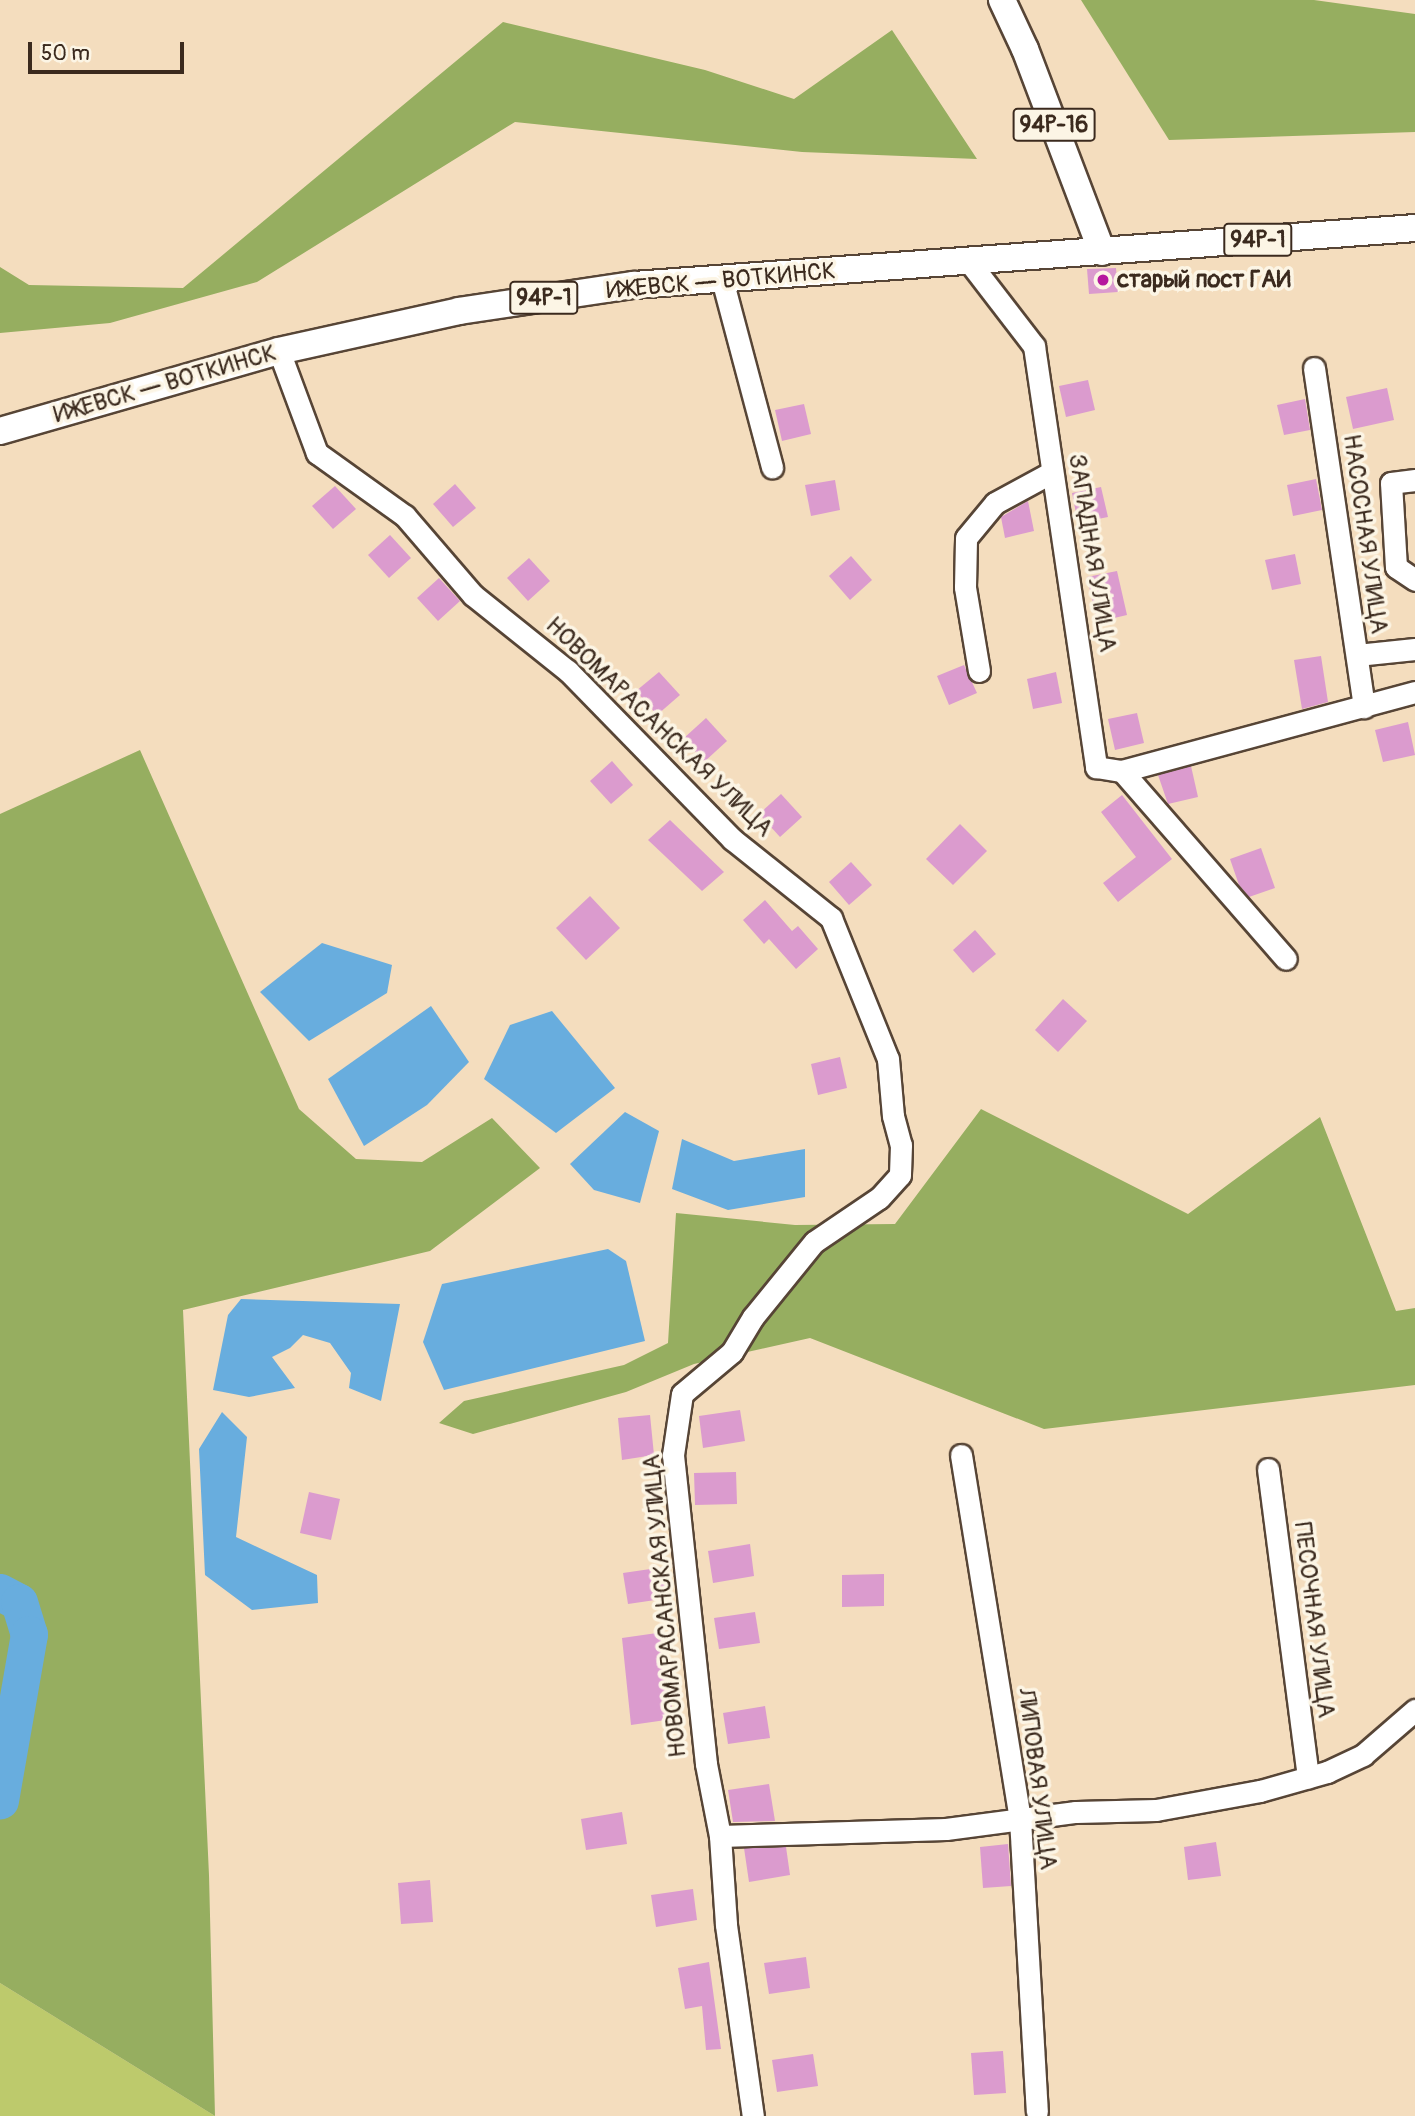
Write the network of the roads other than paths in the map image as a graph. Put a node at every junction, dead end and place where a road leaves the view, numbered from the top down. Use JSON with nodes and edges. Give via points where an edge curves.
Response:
{"nodes":[{"id":1,"x":1002,"y":0,"type":"edge"},
{"id":2,"x":1415,"y":228,"type":"edge"},
{"id":3,"x":1102,"y":252,"type":"junction"},
{"id":4,"x":970,"y":263,"type":"junction"},
{"id":5,"x":722,"y":279,"type":"junction"},
{"id":6,"x":279,"y":351,"type":"junction"},
{"id":7,"x":1314,"y":368,"type":"dead end"},
{"id":8,"x":0,"y":431,"type":"edge"},
{"id":9,"x":772,"y":467,"type":"dead end"},
{"id":10,"x":1052,"y":472,"type":"junction"},
{"id":11,"x":1415,"y":480,"type":"edge"},
{"id":12,"x":1415,"y":580,"type":"edge"},
{"id":13,"x":1415,"y":649,"type":"edge"},
{"id":14,"x":1357,"y":655,"type":"junction"},
{"id":15,"x":979,"y":671,"type":"dead end"},
{"id":16,"x":1415,"y":692,"type":"edge"},
{"id":17,"x":1364,"y":707,"type":"junction"},
{"id":18,"x":1122,"y":771,"type":"junction"},
{"id":19,"x":1286,"y":958,"type":"dead end"},
{"id":20,"x":961,"y":1455,"type":"dead end"},
{"id":21,"x":1268,"y":1469,"type":"dead end"},
{"id":22,"x":1415,"y":1710,"type":"edge"},
{"id":23,"x":1308,"y":1777,"type":"junction"},
{"id":24,"x":1020,"y":1819,"type":"junction"},
{"id":25,"x":720,"y":1836,"type":"junction"},
{"id":26,"x":1037,"y":2112,"type":"dead end"},
{"id":27,"x":753,"y":2116,"type":"edge"}],
"edges":[{"from":1,"to":3,"type":"main road","number":"94Р-16"},
{"from":2,"to":3,"type":"main road","name":"ИЖЕВСК — ВОТКИНСК","number":"94Р-1"},
{"from":3,"to":4,"type":"main road","name":"ИЖЕВСК — ВОТКИНСК","number":"94Р-1"},
{"from":4,"to":5,"type":"main road","name":"ИЖЕВСК — ВОТКИНСК","number":"94Р-1"},
{"from":4,"to":10,"type":"street","name":"ЗАПАДНАЯ УЛИЦА","via":[[1034,346]]},
{"from":5,"to":6,"type":"main road","name":"ИЖЕВСК — ВОТКИНСК","number":"94Р-1","via":[[634,285],[459,311]]},
{"from":5,"to":9,"type":"street"},
{"from":6,"to":8,"type":"main road","name":"ИЖЕВСК — ВОТКИНСК","number":"94Р-1"},
{"from":6,"to":25,"type":"street","name":"НОВОМАРАСАНСКАЯ УЛИЦА","via":[[317,453],[405,516],[473,596],[568,671],[732,839],[831,918],[888,1059],[893,1116],[901,1145],[900,1175],[879,1198],[814,1242],[752,1317],[732,1352],[682,1394],[673,1455],[706,1763]]},
{"from":7,"to":14,"type":"street","name":"НАСОСНАЯ УЛИЦА"},
{"from":10,"to":15,"type":"street","via":[[995,503],[966,538],[965,587]]},
{"from":10,"to":18,"type":"street","name":"ЗАПАДНАЯ УЛИЦА","via":[[1096,767]]},
{"from":11,"to":12,"type":"street","via":[[1391,483],[1396,567]]},
{"from":13,"to":14,"type":"street"},
{"from":14,"to":17,"type":"street","name":"НАСОСНАЯ УЛИЦА"},
{"from":16,"to":17,"type":"street"},
{"from":17,"to":18,"type":"street"},
{"from":18,"to":19,"type":"street"},
{"from":20,"to":24,"type":"street","name":"ЛИПОВАЯ УЛИЦА"},
{"from":21,"to":23,"type":"street","name":"ПЕСОЧНАЯ УЛИЦА"},
{"from":22,"to":23,"type":"street","via":[[1363,1755]]},
{"from":23,"to":24,"type":"street","via":[[1156,1810]]},
{"from":24,"to":25,"type":"street","via":[[946,1829]]},
{"from":24,"to":26,"type":"street","name":"ЛИПОВАЯ УЛИЦА"},
{"from":25,"to":27,"type":"street","name":"НОВОМАРАСАНСКАЯ УЛИЦА","via":[[726,1925]]}]}
